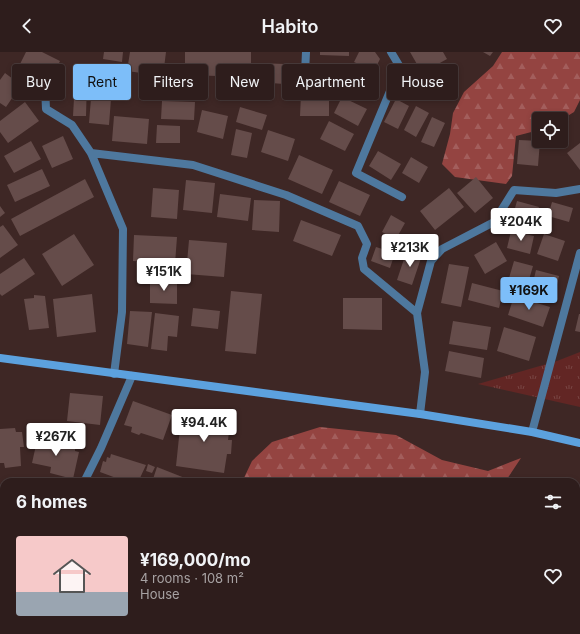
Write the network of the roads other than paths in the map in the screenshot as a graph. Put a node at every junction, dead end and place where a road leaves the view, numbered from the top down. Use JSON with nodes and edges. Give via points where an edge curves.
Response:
{"nodes":[{"id":1,"x":306,"y":52,"type":"edge"},
{"id":2,"x":391,"y":52,"type":"edge"},
{"id":3,"x":305,"y":64,"type":"edge"},
{"id":4,"x":46,"y":100,"type":"edge"},
{"id":5,"x":91,"y":153,"type":"junction"},
{"id":6,"x":580,"y":189,"type":"edge"},
{"id":7,"x":402,"y":197,"type":"dead end"},
{"id":8,"x":580,"y":253,"type":"edge"},
{"id":9,"x":417,"y":313,"type":"junction"},
{"id":10,"x":0,"y":358,"type":"edge"},
{"id":11,"x":114,"y":374,"type":"junction"},
{"id":12,"x":132,"y":376,"type":"junction"},
{"id":13,"x":420,"y":414,"type":"junction"},
{"id":14,"x":532,"y":432,"type":"junction"},
{"id":15,"x":580,"y":443,"type":"edge"},
{"id":16,"x":86,"y":478,"type":"edge"}],
"edges":[{"from":1,"to":3,"type":"street"},
{"from":2,"to":7,"type":"street","via":[[400,67],[356,174]]},
{"from":4,"to":5,"type":"street","via":[[46,109],[72,126]]},
{"from":5,"to":9,"type":"street","via":[[193,165],[286,195],[358,226],[367,244],[362,258],[364,269]]},
{"from":5,"to":11,"type":"street","via":[[123,229],[122,312]]},
{"from":6,"to":9,"type":"street","via":[[556,193],[514,190],[494,222],[442,249],[431,261]]},
{"from":8,"to":14,"type":"street"},
{"from":9,"to":13,"type":"street","via":[[425,372]]},
{"from":10,"to":11,"type":"street"},
{"from":11,"to":12,"type":"street"},
{"from":12,"to":13,"type":"street"},
{"from":12,"to":16,"type":"street"},
{"from":13,"to":14,"type":"street"},
{"from":14,"to":15,"type":"street"}]}
